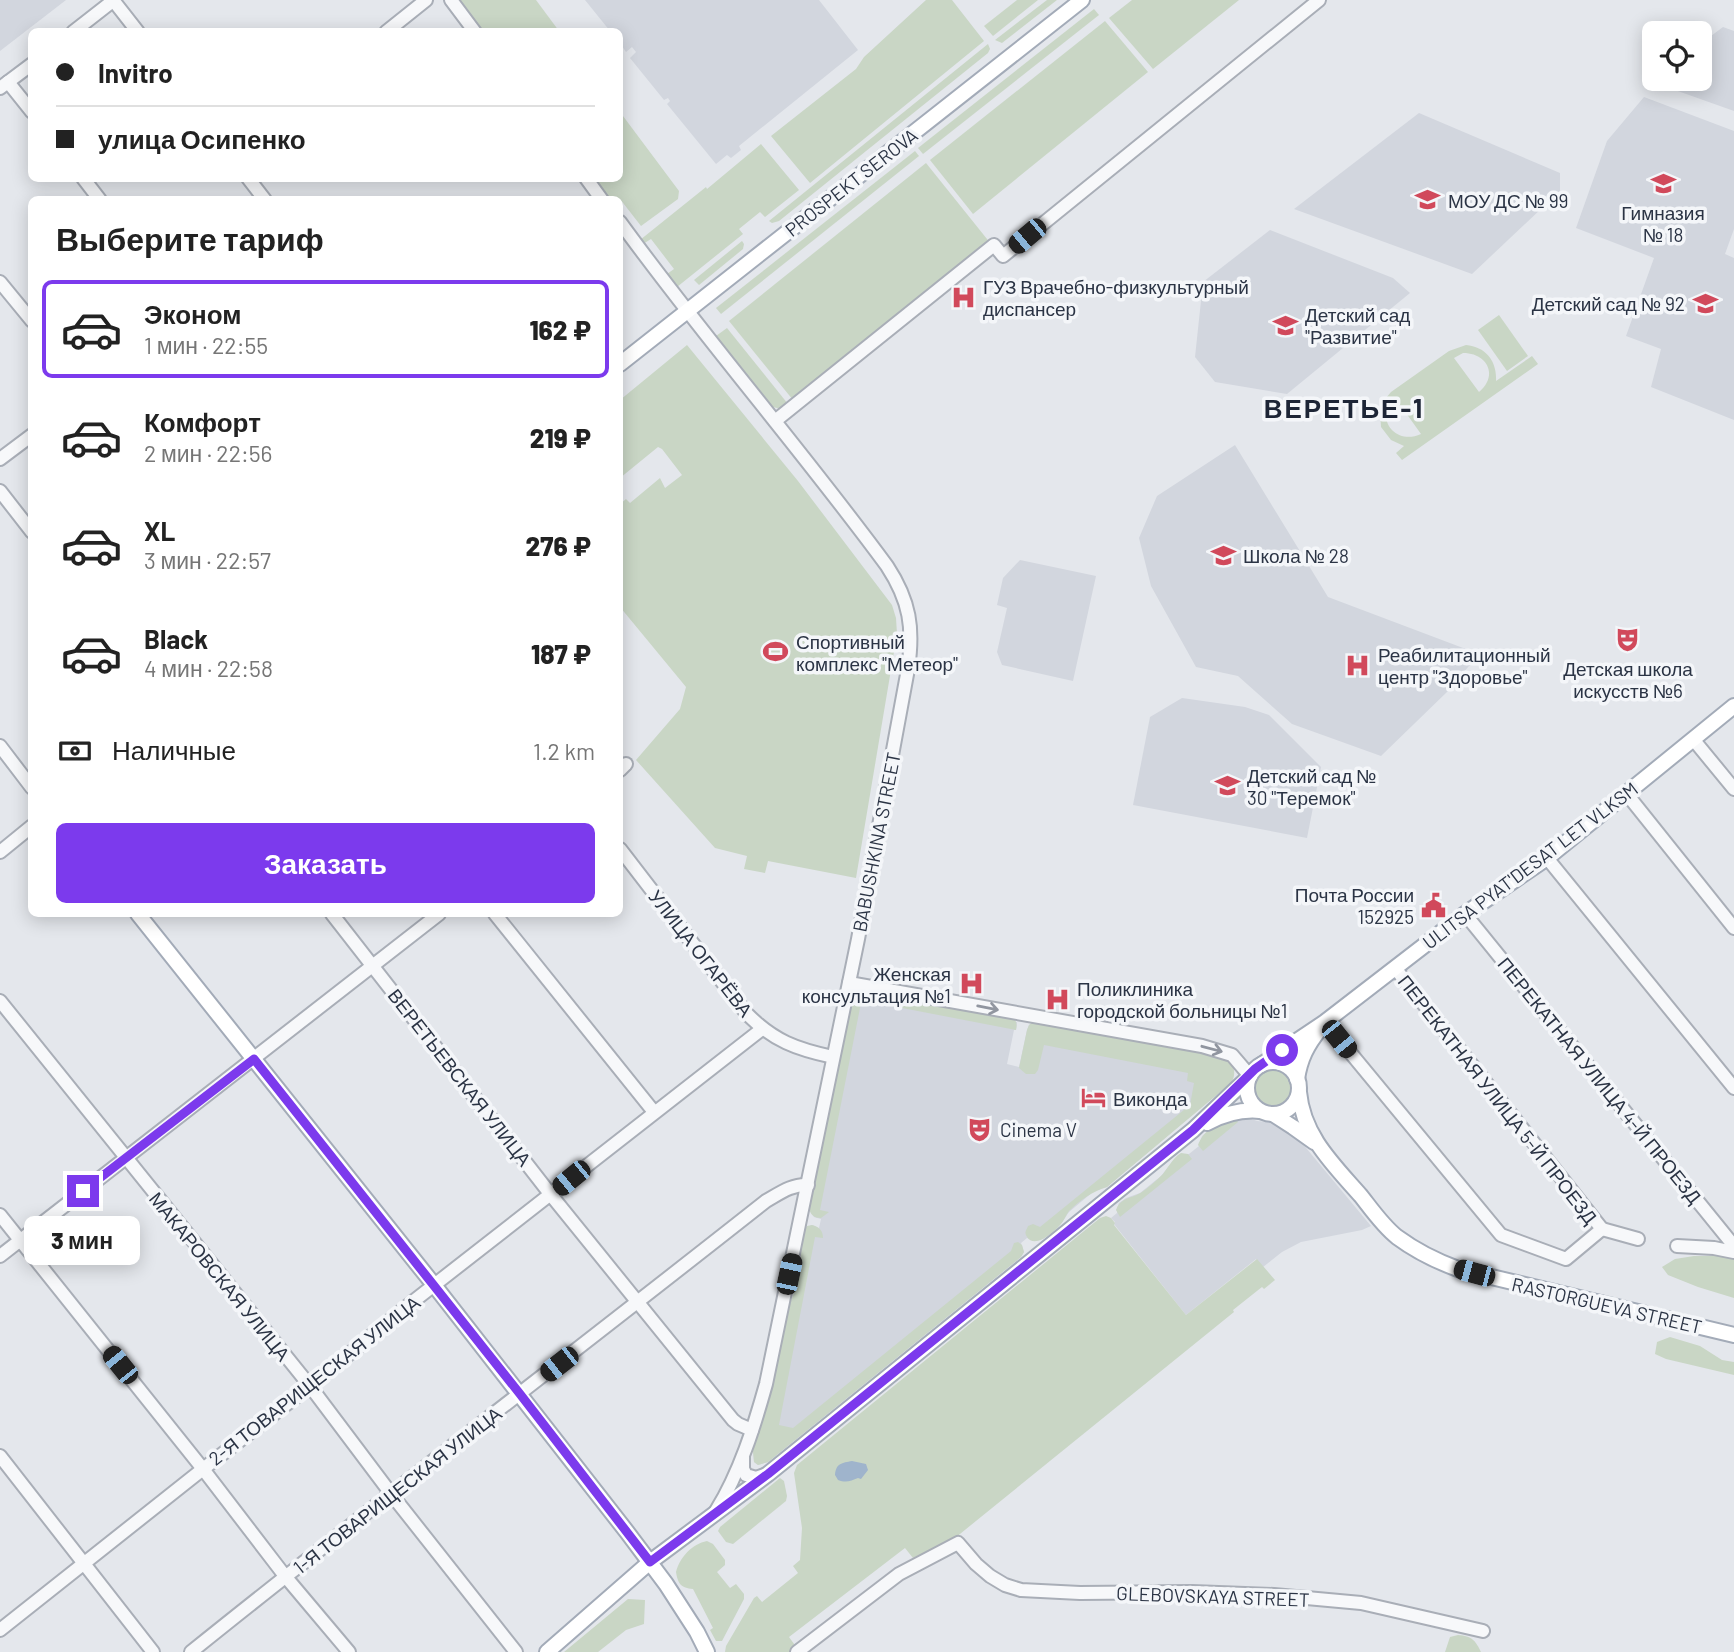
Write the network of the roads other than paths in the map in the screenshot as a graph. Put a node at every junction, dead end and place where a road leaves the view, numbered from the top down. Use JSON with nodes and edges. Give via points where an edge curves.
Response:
{"nodes":[{"id":1,"x":113,"y":0,"type":"edge"},
{"id":2,"x":426,"y":0,"type":"edge"},
{"id":3,"x":451,"y":0,"type":"edge"},
{"id":4,"x":1082,"y":0,"type":"edge"},
{"id":5,"x":1319,"y":0,"type":"edge"},
{"id":6,"x":78,"y":28,"type":"edge"},
{"id":7,"x":135,"y":28,"type":"edge"},
{"id":8,"x":391,"y":28,"type":"edge"},
{"id":9,"x":472,"y":28,"type":"edge"},
{"id":10,"x":28,"y":67,"type":"edge"},
{"id":11,"x":4,"y":85,"type":"edge"},
{"id":12,"x":28,"y":109,"type":"edge"},
{"id":13,"x":86,"y":182,"type":"edge"},
{"id":14,"x":251,"y":182,"type":"edge"},
{"id":15,"x":97,"y":196,"type":"edge"},
{"id":16,"x":262,"y":196,"type":"edge"},
{"id":17,"x":623,"y":226,"type":"edge"},
{"id":18,"x":0,"y":282,"type":"edge"},
{"id":19,"x":687,"y":311,"type":"junction"},
{"id":20,"x":28,"y":316,"type":"edge"},
{"id":21,"x":623,"y":362,"type":"edge"},
{"id":22,"x":775,"y":421,"type":"junction"},
{"id":23,"x":28,"y":438,"type":"edge"},
{"id":24,"x":0,"y":459,"type":"edge"},
{"id":25,"x":0,"y":492,"type":"edge"},
{"id":26,"x":28,"y":527,"type":"edge"},
{"id":27,"x":1734,"y":706,"type":"edge"},
{"id":28,"x":1693,"y":739,"type":"junction"},
{"id":29,"x":0,"y":747,"type":"edge"},
{"id":30,"x":28,"y":783,"type":"edge"},
{"id":31,"x":1734,"y":789,"type":"edge"},
{"id":32,"x":1626,"y":793,"type":"junction"},
{"id":33,"x":28,"y":829,"type":"edge"},
{"id":34,"x":0,"y":852,"type":"edge"},
{"id":35,"x":623,"y":853,"type":"edge"},
{"id":36,"x":1547,"y":858,"type":"junction"},
{"id":37,"x":1465,"y":914,"type":"junction"},
{"id":38,"x":140,"y":917,"type":"edge"},
{"id":39,"x":334,"y":917,"type":"edge"},
{"id":40,"x":435,"y":917,"type":"edge"},
{"id":41,"x":497,"y":917,"type":"edge"},
{"id":42,"x":1734,"y":928,"type":"edge"},
{"id":43,"x":374,"y":966,"type":"junction"},
{"id":44,"x":1395,"y":968,"type":"junction"},
{"id":45,"x":849,"y":983,"type":"junction"},
{"id":46,"x":0,"y":1000,"type":"edge"},
{"id":47,"x":1325,"y":1022,"type":"junction"},
{"id":48,"x":762,"y":1029,"type":"junction"},
{"id":49,"x":833,"y":1058,"type":"junction"},
{"id":50,"x":254,"y":1059,"type":"junction"},
{"id":51,"x":1255,"y":1070,"type":"junction"},
{"id":52,"x":1298,"y":1085,"type":"junction"},
{"id":53,"x":1734,"y":1088,"type":"edge"},
{"id":54,"x":654,"y":1112,"type":"junction"},
{"id":55,"x":1266,"y":1113,"type":"junction"},
{"id":56,"x":1193,"y":1130,"type":"junction"},
{"id":57,"x":1320,"y":1148,"type":"junction"},
{"id":58,"x":125,"y":1158,"type":"junction"},
{"id":59,"x":808,"y":1185,"type":"junction"},
{"id":60,"x":551,"y":1195,"type":"junction"},
{"id":61,"x":0,"y":1215,"type":"edge"},
{"id":62,"x":1602,"y":1229,"type":"junction"},
{"id":63,"x":20,"y":1240,"type":"junction"},
{"id":64,"x":1638,"y":1240,"type":"dead end"},
{"id":65,"x":1677,"y":1246,"type":"dead end"},
{"id":66,"x":1734,"y":1246,"type":"edge"},
{"id":67,"x":1734,"y":1252,"type":"edge"},
{"id":68,"x":0,"y":1256,"type":"edge"},
{"id":69,"x":434,"y":1285,"type":"junction"},
{"id":70,"x":637,"y":1303,"type":"junction"},
{"id":71,"x":1734,"y":1335,"type":"edge"},
{"id":72,"x":310,"y":1386,"type":"junction"},
{"id":73,"x":520,"y":1394,"type":"junction"},
{"id":74,"x":752,"y":1430,"type":"junction"},
{"id":75,"x":745,"y":1447,"type":"junction"},
{"id":76,"x":0,"y":1457,"type":"edge"},
{"id":77,"x":203,"y":1468,"type":"junction"},
{"id":78,"x":768,"y":1474,"type":"junction"},
{"id":79,"x":392,"y":1495,"type":"junction"},
{"id":80,"x":715,"y":1512,"type":"junction"},
{"id":81,"x":650,"y":1562,"type":"junction"},
{"id":82,"x":84,"y":1564,"type":"junction"},
{"id":83,"x":285,"y":1576,"type":"junction"},
{"id":84,"x":0,"y":1630,"type":"edge"},
{"id":85,"x":1483,"y":1631,"type":"dead end"},
{"id":86,"x":153,"y":1652,"type":"edge"},
{"id":87,"x":191,"y":1652,"type":"edge"},
{"id":88,"x":349,"y":1652,"type":"edge"},
{"id":89,"x":516,"y":1652,"type":"edge"},
{"id":90,"x":547,"y":1652,"type":"edge"},
{"id":91,"x":706,"y":1652,"type":"edge"},
{"id":92,"x":797,"y":1652,"type":"edge"}],
"edges":[{"from":1,"to":6,"type":"street"},
{"from":1,"to":7,"type":"street"},
{"from":2,"to":8,"type":"street"},
{"from":3,"to":9,"type":"street"},
{"from":4,"to":19,"type":"main road","name":"PROSPEKT SEROVA"},
{"from":5,"to":22,"type":"street","via":[[1003,256],[995,245]]},
{"from":10,"to":11,"type":"street"},
{"from":11,"to":12,"type":"street"},
{"from":13,"to":15,"type":"street"},
{"from":14,"to":16,"type":"street"},
{"from":17,"to":19,"type":"street","name":"BABUSHKINA STREET"},
{"from":18,"to":20,"type":"street"},
{"from":19,"to":21,"type":"main road","name":"PROSPEKT SEROVA"},
{"from":19,"to":22,"type":"street","name":"BABUSHKINA STREET"},
{"from":22,"to":45,"type":"street","name":"BABUSHKINA STREET","via":[[887,566],[903,593],[910,619],[908,669]]},
{"from":23,"to":24,"type":"street"},
{"from":25,"to":26,"type":"street"},
{"from":27,"to":28,"type":"main road","name":"ULITSA PYAT'DESAT LET VLKSM"},
{"from":28,"to":31,"type":"street"},
{"from":28,"to":32,"type":"main road","name":"ULITSA PYAT'DESAT LET VLKSM"},
{"from":29,"to":30,"type":"street"},
{"from":32,"to":36,"type":"main road","name":"ULITSA PYAT'DESAT LET VLKSM"},
{"from":32,"to":42,"type":"street"},
{"from":33,"to":34,"type":"street"},
{"from":35,"to":48,"type":"street","name":"УЛИЦА ОГАРЁВА"},
{"from":36,"to":37,"type":"main road","name":"ULITSA PYAT'DESAT LET VLKSM"},
{"from":36,"to":53,"type":"street"},
{"from":37,"to":44,"type":"main road","name":"ULITSA PYAT'DESAT LET VLKSM"},
{"from":37,"to":66,"type":"street","name":"ПЕРЕКАТНАЯ УЛИЦА 4-Й ПРОЕЗД"},
{"from":38,"to":50,"type":"main road"},
{"from":39,"to":43,"type":"street","name":"ВЕРЕТЬЕВСКАЯ УЛИЦА"},
{"from":40,"to":43,"type":"street"},
{"from":41,"to":54,"type":"street"},
{"from":43,"to":50,"type":"street"},
{"from":43,"to":60,"type":"street","name":"ВЕРЕТЬЕВСКАЯ УЛИЦА"},
{"from":44,"to":47,"type":"main road","name":"ULITSA PYAT'DESAT LET VLKSM"},
{"from":44,"to":62,"type":"street","name":"ПЕРЕКАТНАЯ УЛИЦА 5-Й ПРОЕЗД"},
{"from":45,"to":49,"type":"street","name":"BABUSHKINA STREET"},
{"from":45,"to":51,"type":"street","one_way":true,"via":[[1202,1046],[1231,1055]]},
{"from":46,"to":58,"type":"street","name":"МАКАРОВСКАЯ УЛИЦА"},
{"from":47,"to":51,"type":"main road","name":"ULITSA PYAT'DESAT LET VLKSM"},
{"from":47,"to":52,"type":"main road","name":"ULITSA PYAT'DESAT LET VLKSM","via":[[1302,1054]]},
{"from":47,"to":62,"type":"street","via":[[1502,1235],[1566,1259]]},
{"from":48,"to":49,"type":"street","name":"УЛИЦА ОГАРЁВА","via":[[792,1046]]},
{"from":48,"to":54,"type":"street","name":"2-Я ТОВАРИЩЕСКАЯ УЛИЦА"},
{"from":49,"to":59,"type":"street","name":"BABUSHKINA STREET"},
{"from":50,"to":58,"type":"street"},
{"from":50,"to":69,"type":"main road"},
{"from":51,"to":52,"type":"main road","via":[[1273,1062],[1285,1065]]},
{"from":51,"to":55,"type":"main road","via":[[1247,1085],[1248,1097]]},
{"from":51,"to":56,"type":"main road","name":"ULITSA PYAT'DESAT LET VLKSM"},
{"from":52,"to":55,"type":"main road","name":"ULITSA PYAT'DESAT LET VLKSM","via":[[1290,1108]]},
{"from":52,"to":57,"type":"main road","via":[[1302,1115]]},
{"from":54,"to":60,"type":"street","name":"2-Я ТОВАРИЩЕСКАЯ УЛИЦА"},
{"from":55,"to":56,"type":"main road","via":[[1228,1113]]},
{"from":55,"to":57,"type":"main road"},
{"from":56,"to":78,"type":"main road"},
{"from":57,"to":71,"type":"main road","name":"RASTORGUEVA STREET","via":[[1394,1235],[1437,1262]]},
{"from":58,"to":63,"type":"street"},
{"from":58,"to":72,"type":"street","name":"МАКАРОВСКАЯ УЛИЦА"},
{"from":59,"to":70,"type":"street","name":"1-Я ТОВАРИЩЕСКАЯ УЛИЦА","via":[[791,1187],[766,1201]]},
{"from":59,"to":74,"type":"street","name":"BABUSHKINA STREET"},
{"from":60,"to":69,"type":"street","name":"2-Я ТОВАРИЩЕСКАЯ УЛИЦА"},
{"from":60,"to":70,"type":"street","name":"ВЕРЕТЬЕВСКАЯ УЛИЦА"},
{"from":61,"to":63,"type":"street"},
{"from":62,"to":64,"type":"street"},
{"from":63,"to":68,"type":"street"},
{"from":63,"to":77,"type":"street"},
{"from":65,"to":67,"type":"street"},
{"from":69,"to":72,"type":"street","name":"2-Я ТОВАРИЩЕСКАЯ УЛИЦА"},
{"from":69,"to":73,"type":"main road"},
{"from":70,"to":73,"type":"street","name":"1-Я ТОВАРИЩЕСКАЯ УЛИЦА"},
{"from":70,"to":74,"type":"street","name":"ВЕРЕТЬЕВСКАЯ УЛИЦА","via":[[733,1420]]},
{"from":72,"to":77,"type":"street","name":"2-Я ТОВАРИЩЕСКАЯ УЛИЦА"},
{"from":72,"to":79,"type":"street","name":"МАКАРОВСКАЯ УЛИЦА"},
{"from":73,"to":79,"type":"street","name":"1-Я ТОВАРИЩЕСКАЯ УЛИЦА"},
{"from":73,"to":81,"type":"main road"},
{"from":74,"to":75,"type":"street","name":"BABUSHKINA STREET"},
{"from":75,"to":78,"type":"street","via":[[742,1466],[746,1475]]},
{"from":75,"to":80,"type":"street","name":"BABUSHKINA STREET"},
{"from":76,"to":82,"type":"street"},
{"from":77,"to":82,"type":"street","name":"2-Я ТОВАРИЩЕСКАЯ УЛИЦА"},
{"from":77,"to":83,"type":"street"},
{"from":78,"to":80,"type":"main road"},
{"from":79,"to":83,"type":"street","name":"1-Я ТОВАРИЩЕСКАЯ УЛИЦА"},
{"from":79,"to":89,"type":"street","name":"МАКАРОВСКАЯ УЛИЦА"},
{"from":80,"to":81,"type":"main road"},
{"from":81,"to":90,"type":"main road"},
{"from":81,"to":91,"type":"main road"},
{"from":82,"to":84,"type":"street","name":"2-Я ТОВАРИЩЕСКАЯ УЛИЦА"},
{"from":82,"to":86,"type":"street"},
{"from":83,"to":87,"type":"street","name":"1-Я ТОВАРИЩЕСКАЯ УЛИЦА"},
{"from":83,"to":88,"type":"street"},
{"from":85,"to":92,"type":"street","name":"GLEBOVSKAYA STREET","via":[[1361,1603],[1274,1595],[1021,1590],[990,1576],[958,1543],[900,1574]]}]}
